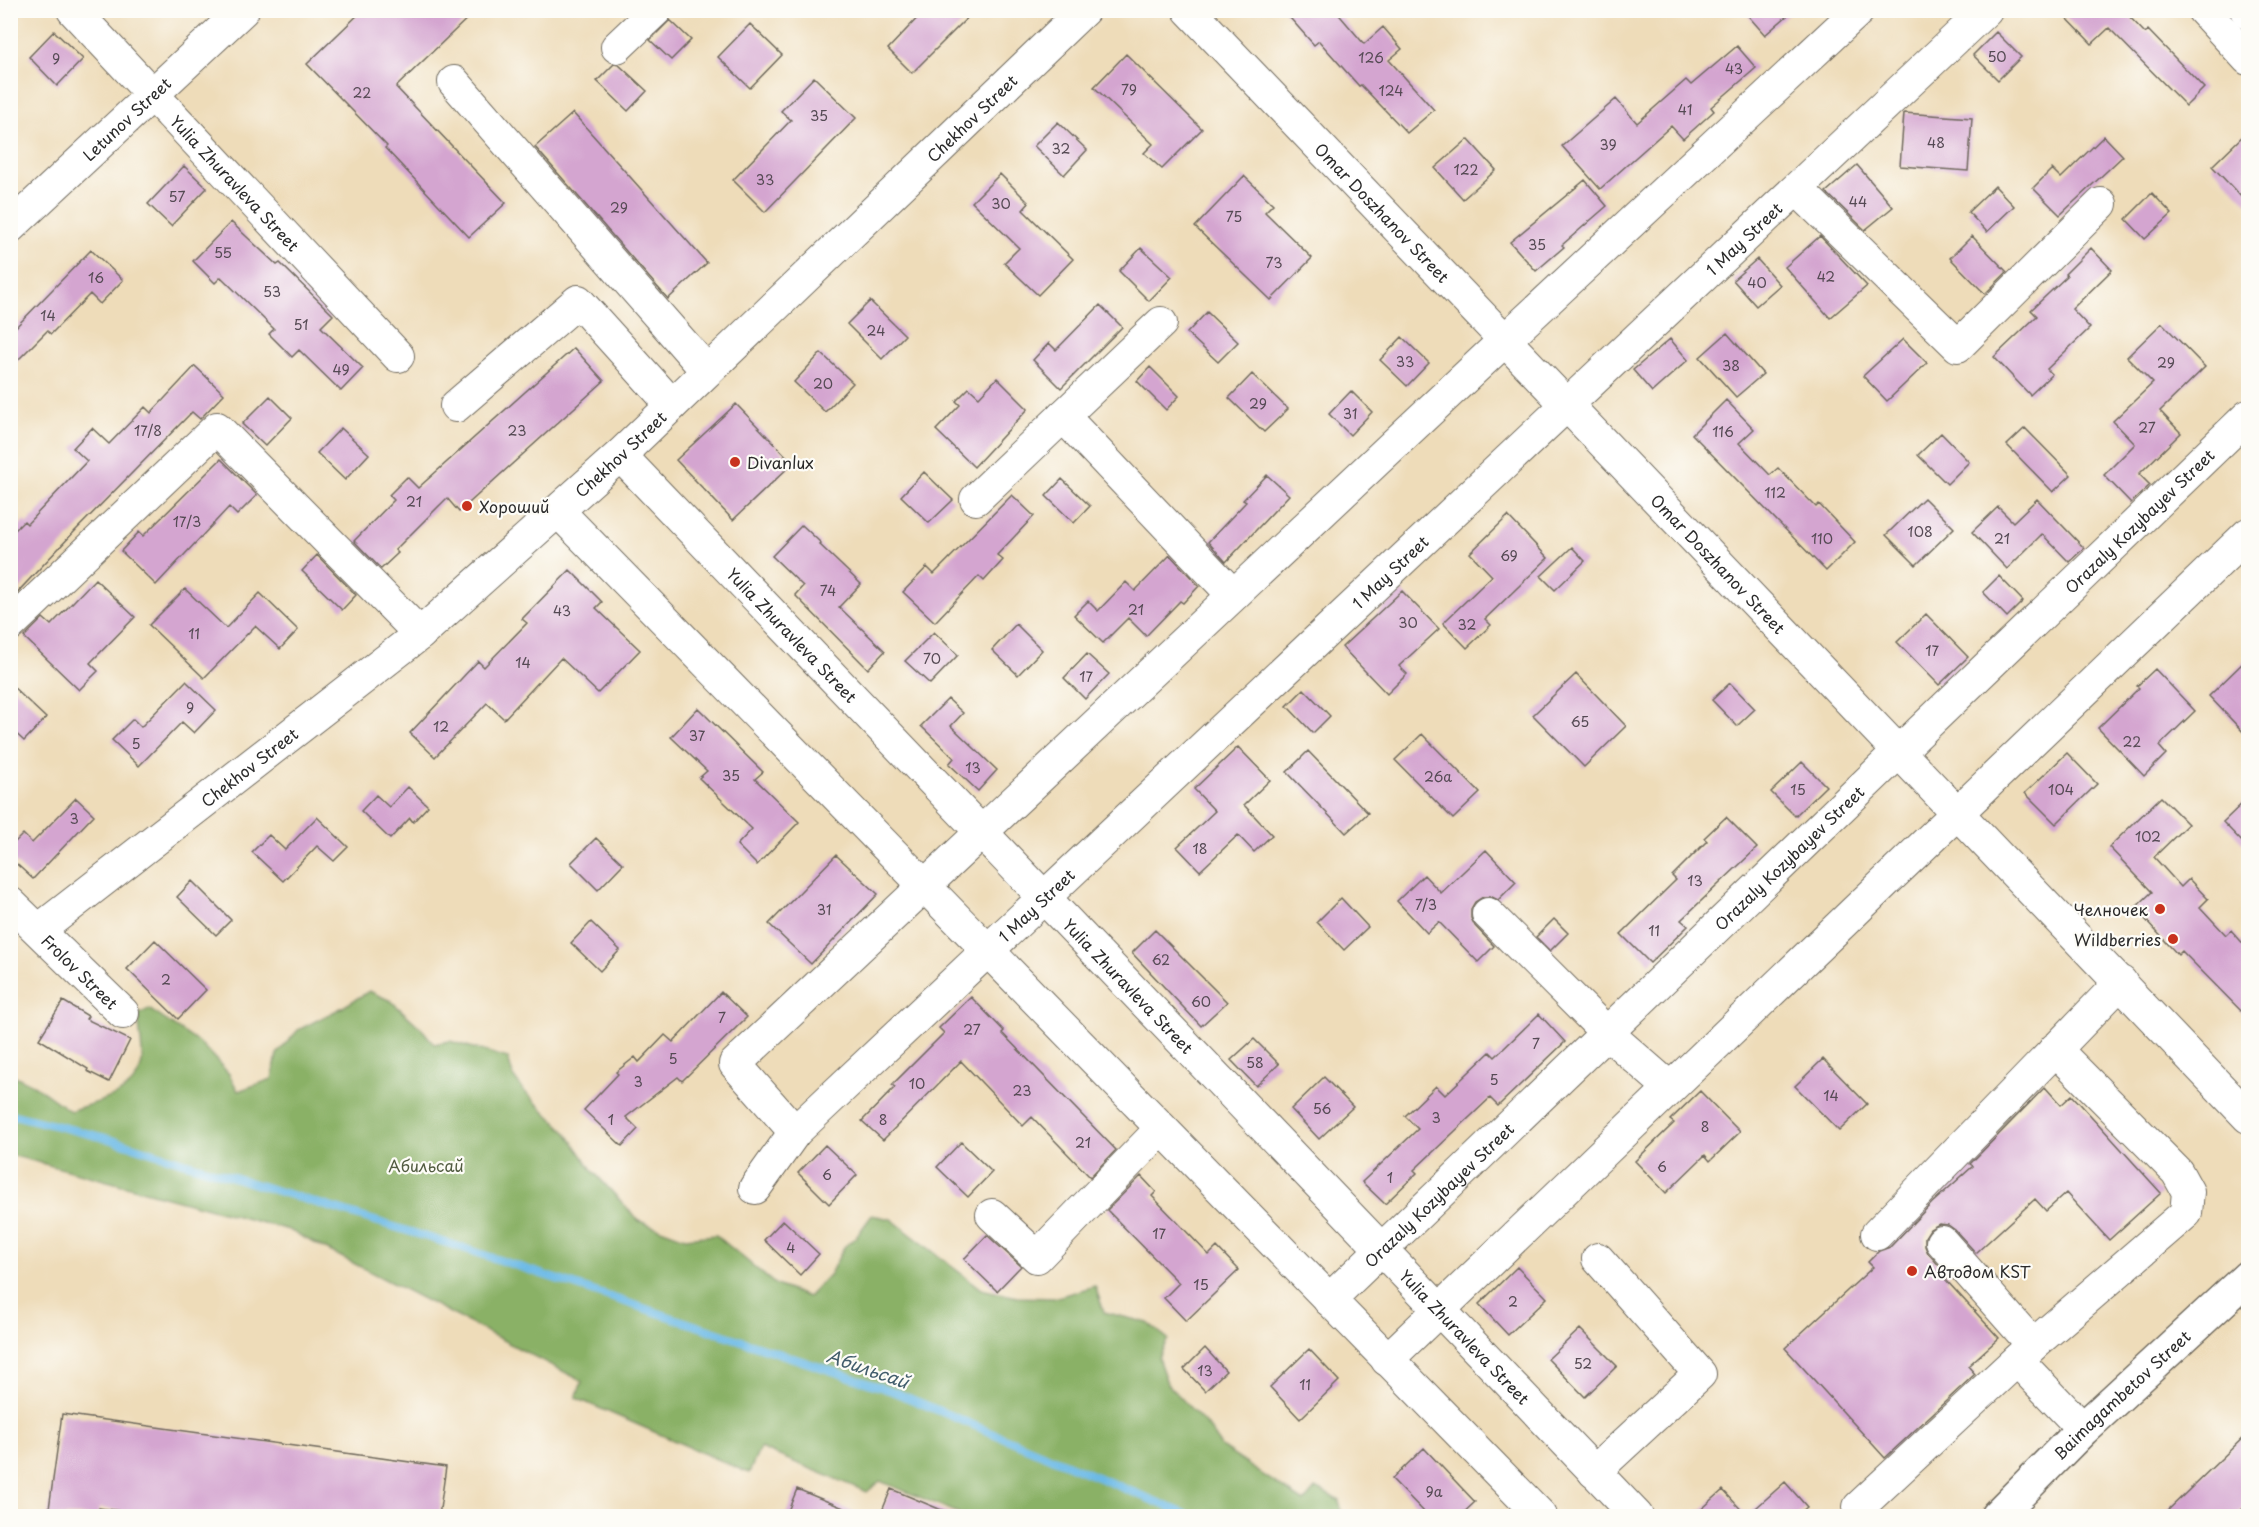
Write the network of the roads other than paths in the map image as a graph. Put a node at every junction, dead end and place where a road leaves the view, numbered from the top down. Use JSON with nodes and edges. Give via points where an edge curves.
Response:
{"nodes":[{"id":1,"x":73,"y":10,"type":"edge"},
{"id":2,"x":656,"y":10,"type":"edge"},
{"id":3,"x":1084,"y":10,"type":"edge"},
{"id":4,"x":1189,"y":10,"type":"edge"},
{"id":5,"x":1859,"y":10,"type":"edge"},
{"id":6,"x":1986,"y":10,"type":"edge"},
{"id":7,"x":2202,"y":10,"type":"edge"},
{"id":8,"x":229,"y":15,"type":"edge"},
{"id":9,"x":617,"y":47,"type":"dead end"},
{"id":10,"x":2248,"y":59,"type":"edge"},
{"id":11,"x":454,"y":82,"type":"dead end"},
{"id":12,"x":152,"y":95,"type":"junction"},
{"id":13,"x":1797,"y":189,"type":"junction"},
{"id":14,"x":2101,"y":204,"type":"dead end"},
{"id":15,"x":10,"y":227,"type":"edge"},
{"id":16,"x":1161,"y":323,"type":"dead end"},
{"id":17,"x":1505,"y":340,"type":"junction"},
{"id":18,"x":398,"y":356,"type":"dead end"},
{"id":19,"x":707,"y":371,"type":"junction"},
{"id":20,"x":672,"y":405,"type":"junction"},
{"id":21,"x":1567,"y":405,"type":"junction"},
{"id":22,"x":456,"y":406,"type":"dead end"},
{"id":23,"x":1063,"y":416,"type":"junction"},
{"id":24,"x":2248,"y":416,"type":"edge"},
{"id":25,"x":620,"y":455,"type":"junction"},
{"id":26,"x":976,"y":499,"type":"dead end"},
{"id":27,"x":558,"y":511,"type":"junction"},
{"id":28,"x":2248,"y":534,"type":"edge"},
{"id":29,"x":1233,"y":595,"type":"junction"},
{"id":30,"x":10,"y":625,"type":"edge"},
{"id":31,"x":420,"y":634,"type":"junction"},
{"id":32,"x":1900,"y":752,"type":"junction"},
{"id":33,"x":1958,"y":812,"type":"junction"},
{"id":34,"x":981,"y":832,"type":"junction"},
{"id":35,"x":924,"y":886,"type":"junction"},
{"id":36,"x":1044,"y":898,"type":"junction"},
{"id":37,"x":10,"y":903,"type":"edge"},
{"id":38,"x":1488,"y":914,"type":"dead end"},
{"id":39,"x":39,"y":930,"type":"junction"},
{"id":40,"x":987,"y":951,"type":"junction"},
{"id":41,"x":2121,"y":982,"type":"junction"},
{"id":42,"x":123,"y":1012,"type":"dead end"},
{"id":43,"x":1607,"y":1033,"type":"junction"},
{"id":44,"x":2055,"y":1049,"type":"junction"},
{"id":45,"x":1670,"y":1088,"type":"junction"},
{"id":46,"x":2248,"y":1117,"type":"edge"},
{"id":47,"x":1161,"y":1129,"type":"junction"},
{"id":48,"x":795,"y":1132,"type":"junction"},
{"id":49,"x":755,"y":1188,"type":"dead end"},
{"id":50,"x":992,"y":1215,"type":"dead end"},
{"id":51,"x":1877,"y":1234,"type":"dead end"},
{"id":52,"x":1942,"y":1242,"type":"dead end"},
{"id":53,"x":1382,"y":1250,"type":"junction"},
{"id":54,"x":1598,"y":1259,"type":"dead end"},
{"id":55,"x":2248,"y":1277,"type":"edge"},
{"id":56,"x":1329,"y":1300,"type":"junction"},
{"id":57,"x":1439,"y":1310,"type":"junction"},
{"id":58,"x":2025,"y":1353,"type":"junction"},
{"id":59,"x":1387,"y":1360,"type":"junction"},
{"id":60,"x":2083,"y":1429,"type":"junction"},
{"id":61,"x":1594,"y":1472,"type":"junction"},
{"id":62,"x":1859,"y":1507,"type":"dead end"},
{"id":63,"x":1540,"y":1516,"type":"edge"},
{"id":64,"x":1638,"y":1516,"type":"edge"},
{"id":65,"x":1997,"y":1516,"type":"edge"}],
"edges":[{"from":1,"to":12,"type":"street","name":"Yulia Zhuravleva Street"},
{"from":2,"to":9,"type":"street"},
{"from":3,"to":19,"type":"street","name":"Chekhov Street"},
{"from":4,"to":17,"type":"street","name":"Omar Doszhanov Street"},
{"from":5,"to":17,"type":"street"},
{"from":6,"to":13,"type":"street","name":"1 May Street"},
{"from":7,"to":10,"type":"street"},
{"from":8,"to":12,"type":"street","name":"Letunov Street"},
{"from":11,"to":19,"type":"street"},
{"from":12,"to":15,"type":"street","name":"Letunov Street"},
{"from":12,"to":18,"type":"street","name":"Yulia Zhuravleva Street"},
{"from":13,"to":14,"type":"street","via":[[1958,346]]},
{"from":13,"to":21,"type":"street","name":"1 May Street"},
{"from":16,"to":23,"type":"street"},
{"from":17,"to":21,"type":"street","name":"Omar Doszhanov Street"},
{"from":17,"to":29,"type":"street"},
{"from":19,"to":20,"type":"street","name":"Chekhov Street"},
{"from":20,"to":22,"type":"street","via":[[578,302]]},
{"from":20,"to":25,"type":"street","name":"Chekhov Street"},
{"from":21,"to":32,"type":"street","name":"Omar Doszhanov Street"},
{"from":21,"to":36,"type":"street","name":"1 May Street"},
{"from":23,"to":26,"type":"street"},
{"from":23,"to":29,"type":"street"},
{"from":24,"to":32,"type":"street","name":"Orazaly Kozybayev Street"},
{"from":25,"to":27,"type":"street","name":"Chekhov Street"},
{"from":25,"to":34,"type":"street","name":"Yulia Zhuravleva Street"},
{"from":27,"to":31,"type":"street","name":"Chekhov Street"},
{"from":27,"to":35,"type":"street"},
{"from":28,"to":33,"type":"street"},
{"from":29,"to":34,"type":"street"},
{"from":30,"to":31,"type":"street","via":[[217,428]]},
{"from":31,"to":39,"type":"street","name":"Chekhov Street"},
{"from":32,"to":33,"type":"street","name":"Omar Doszhanov Street"},
{"from":32,"to":43,"type":"street","name":"Orazaly Kozybayev Street"},
{"from":33,"to":41,"type":"street","name":"Omar Doszhanov Street"},
{"from":33,"to":45,"type":"street"},
{"from":34,"to":35,"type":"street"},
{"from":34,"to":36,"type":"street","name":"Yulia Zhuravleva Street"},
{"from":35,"to":40,"type":"street"},
{"from":35,"to":48,"type":"street","via":[[735,1064]]},
{"from":36,"to":40,"type":"street","name":"1 May Street"},
{"from":36,"to":53,"type":"street","name":"Yulia Zhuravleva Street"},
{"from":37,"to":39,"type":"street","name":"Frolov Street"},
{"from":38,"to":43,"type":"street"},
{"from":39,"to":42,"type":"street","name":"Frolov Street"},
{"from":40,"to":47,"type":"street"},
{"from":40,"to":48,"type":"street","name":"1 May Street"},
{"from":41,"to":44,"type":"street"},
{"from":41,"to":46,"type":"street","name":"Omar Doszhanov Street"},
{"from":43,"to":45,"type":"street"},
{"from":43,"to":53,"type":"street","name":"Orazaly Kozybayev Street"},
{"from":44,"to":51,"type":"street"},
{"from":44,"to":58,"type":"street","via":[[2177,1172],[2188,1192],[2186,1213]]},
{"from":45,"to":57,"type":"street"},
{"from":47,"to":50,"type":"street","via":[[1036,1257]]},
{"from":47,"to":56,"type":"street"},
{"from":48,"to":49,"type":"street","name":"1 May Street"},
{"from":52,"to":58,"type":"street"},
{"from":53,"to":56,"type":"street","name":"Orazaly Kozybayev Street"},
{"from":53,"to":57,"type":"street","name":"Yulia Zhuravleva Street"},
{"from":54,"to":61,"type":"street","via":[[1700,1374]]},
{"from":55,"to":60,"type":"main road","name":"Baimagambetov Street"},
{"from":56,"to":59,"type":"street"},
{"from":57,"to":59,"type":"street"},
{"from":57,"to":61,"type":"street","name":"Yulia Zhuravleva Street"},
{"from":58,"to":60,"type":"street"},
{"from":58,"to":62,"type":"street"},
{"from":59,"to":63,"type":"street"},
{"from":60,"to":65,"type":"main road","name":"Baimagambetov Street"},
{"from":61,"to":64,"type":"street","name":"Yulia Zhuravleva Street"}]}
